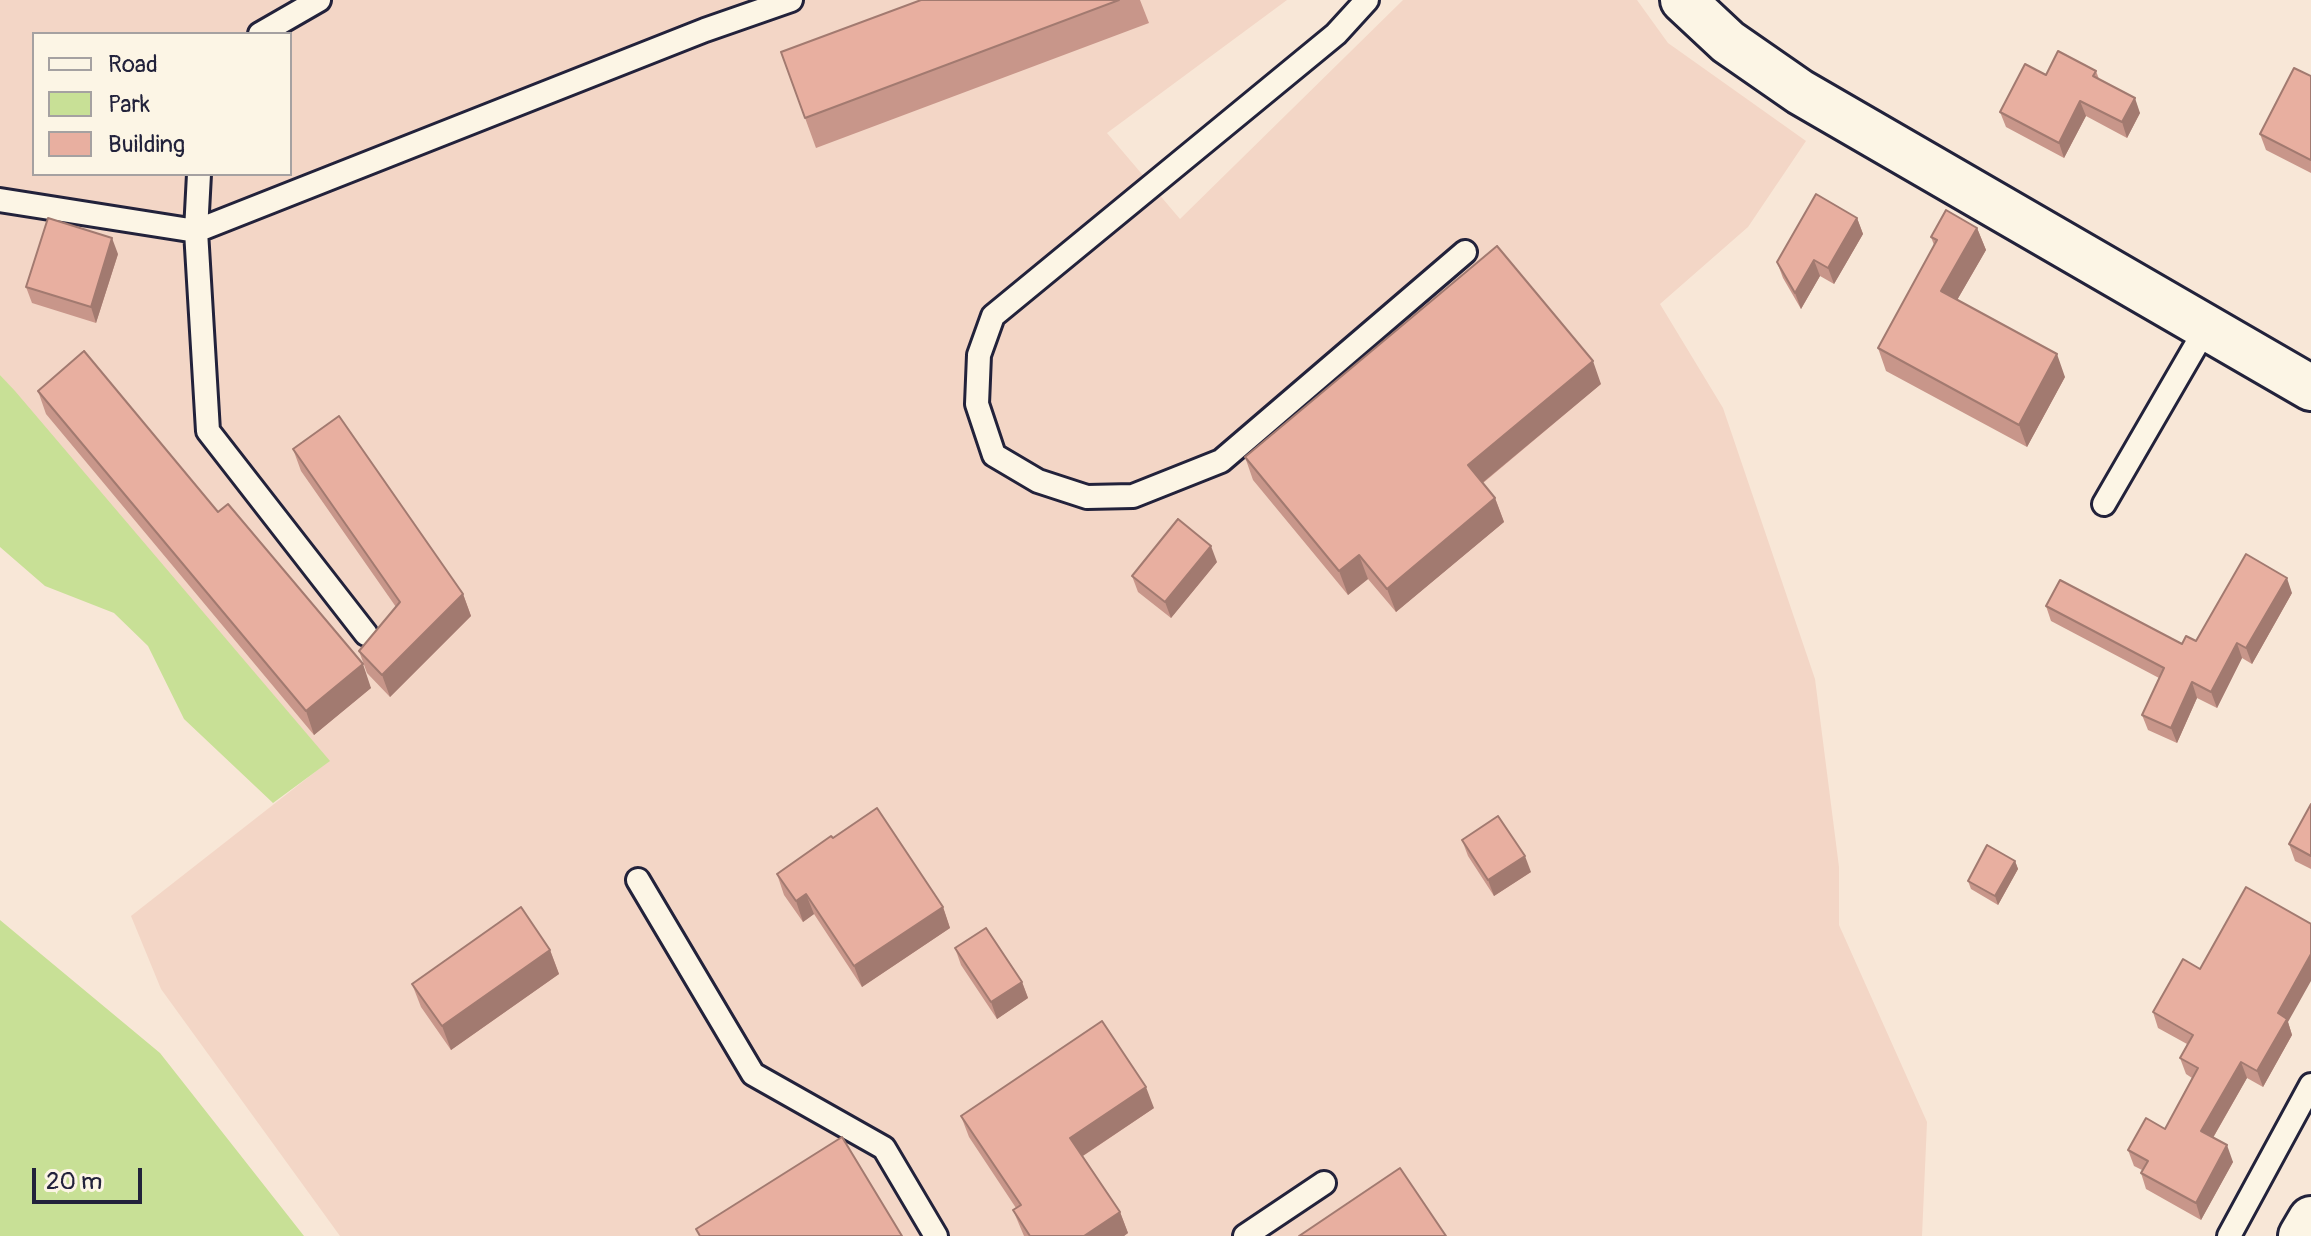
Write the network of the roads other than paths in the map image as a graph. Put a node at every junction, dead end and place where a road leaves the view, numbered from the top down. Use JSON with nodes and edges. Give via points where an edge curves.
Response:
{"nodes":[{"id":1,"x":319,"y":0,"type":"edge"},
{"id":2,"x":791,"y":0,"type":"edge"},
{"id":3,"x":1367,"y":0,"type":"edge"},
{"id":4,"x":1683,"y":0,"type":"edge"},
{"id":5,"x":263,"y":32,"type":"edge"},
{"id":6,"x":199,"y":176,"type":"edge"},
{"id":7,"x":0,"y":200,"type":"edge"},
{"id":8,"x":196,"y":231,"type":"junction"},
{"id":9,"x":1465,"y":252,"type":"dead end"},
{"id":10,"x":2206,"y":328,"type":"junction"},
{"id":11,"x":2311,"y":388,"type":"edge"},
{"id":12,"x":2104,"y":504,"type":"dead end"},
{"id":13,"x":366,"y":634,"type":"dead end"},
{"id":14,"x":638,"y":880,"type":"dead end"},
{"id":15,"x":2311,"y":1085,"type":"edge"},
{"id":16,"x":1324,"y":1183,"type":"dead end"},
{"id":17,"x":2311,"y":1219,"type":"edge"},
{"id":18,"x":936,"y":1236,"type":"edge"},
{"id":19,"x":1245,"y":1236,"type":"edge"},
{"id":20,"x":2229,"y":1236,"type":"edge"},
{"id":21,"x":2301,"y":1236,"type":"edge"}],
"edges":[{"from":1,"to":5,"type":"lane"},
{"from":2,"to":8,"type":"lane"},
{"from":3,"to":9,"type":"lane","via":[[1336,34],[993,316],[979,355],[977,404],[994,455],[1038,481],[1087,497],[1133,496],[1221,461]]},
{"from":4,"to":10,"type":"street","via":[[1728,42],[1800,92]]},
{"from":6,"to":8,"type":"lane"},
{"from":7,"to":8,"type":"lane"},
{"from":8,"to":13,"type":"lane","via":[[208,431]]},
{"from":10,"to":11,"type":"street"},
{"from":10,"to":12,"type":"lane"},
{"from":14,"to":18,"type":"lane","via":[[753,1074],[884,1148]]},
{"from":15,"to":20,"type":"lane"},
{"from":16,"to":19,"type":"lane"},
{"from":17,"to":21,"type":"street"}]}
